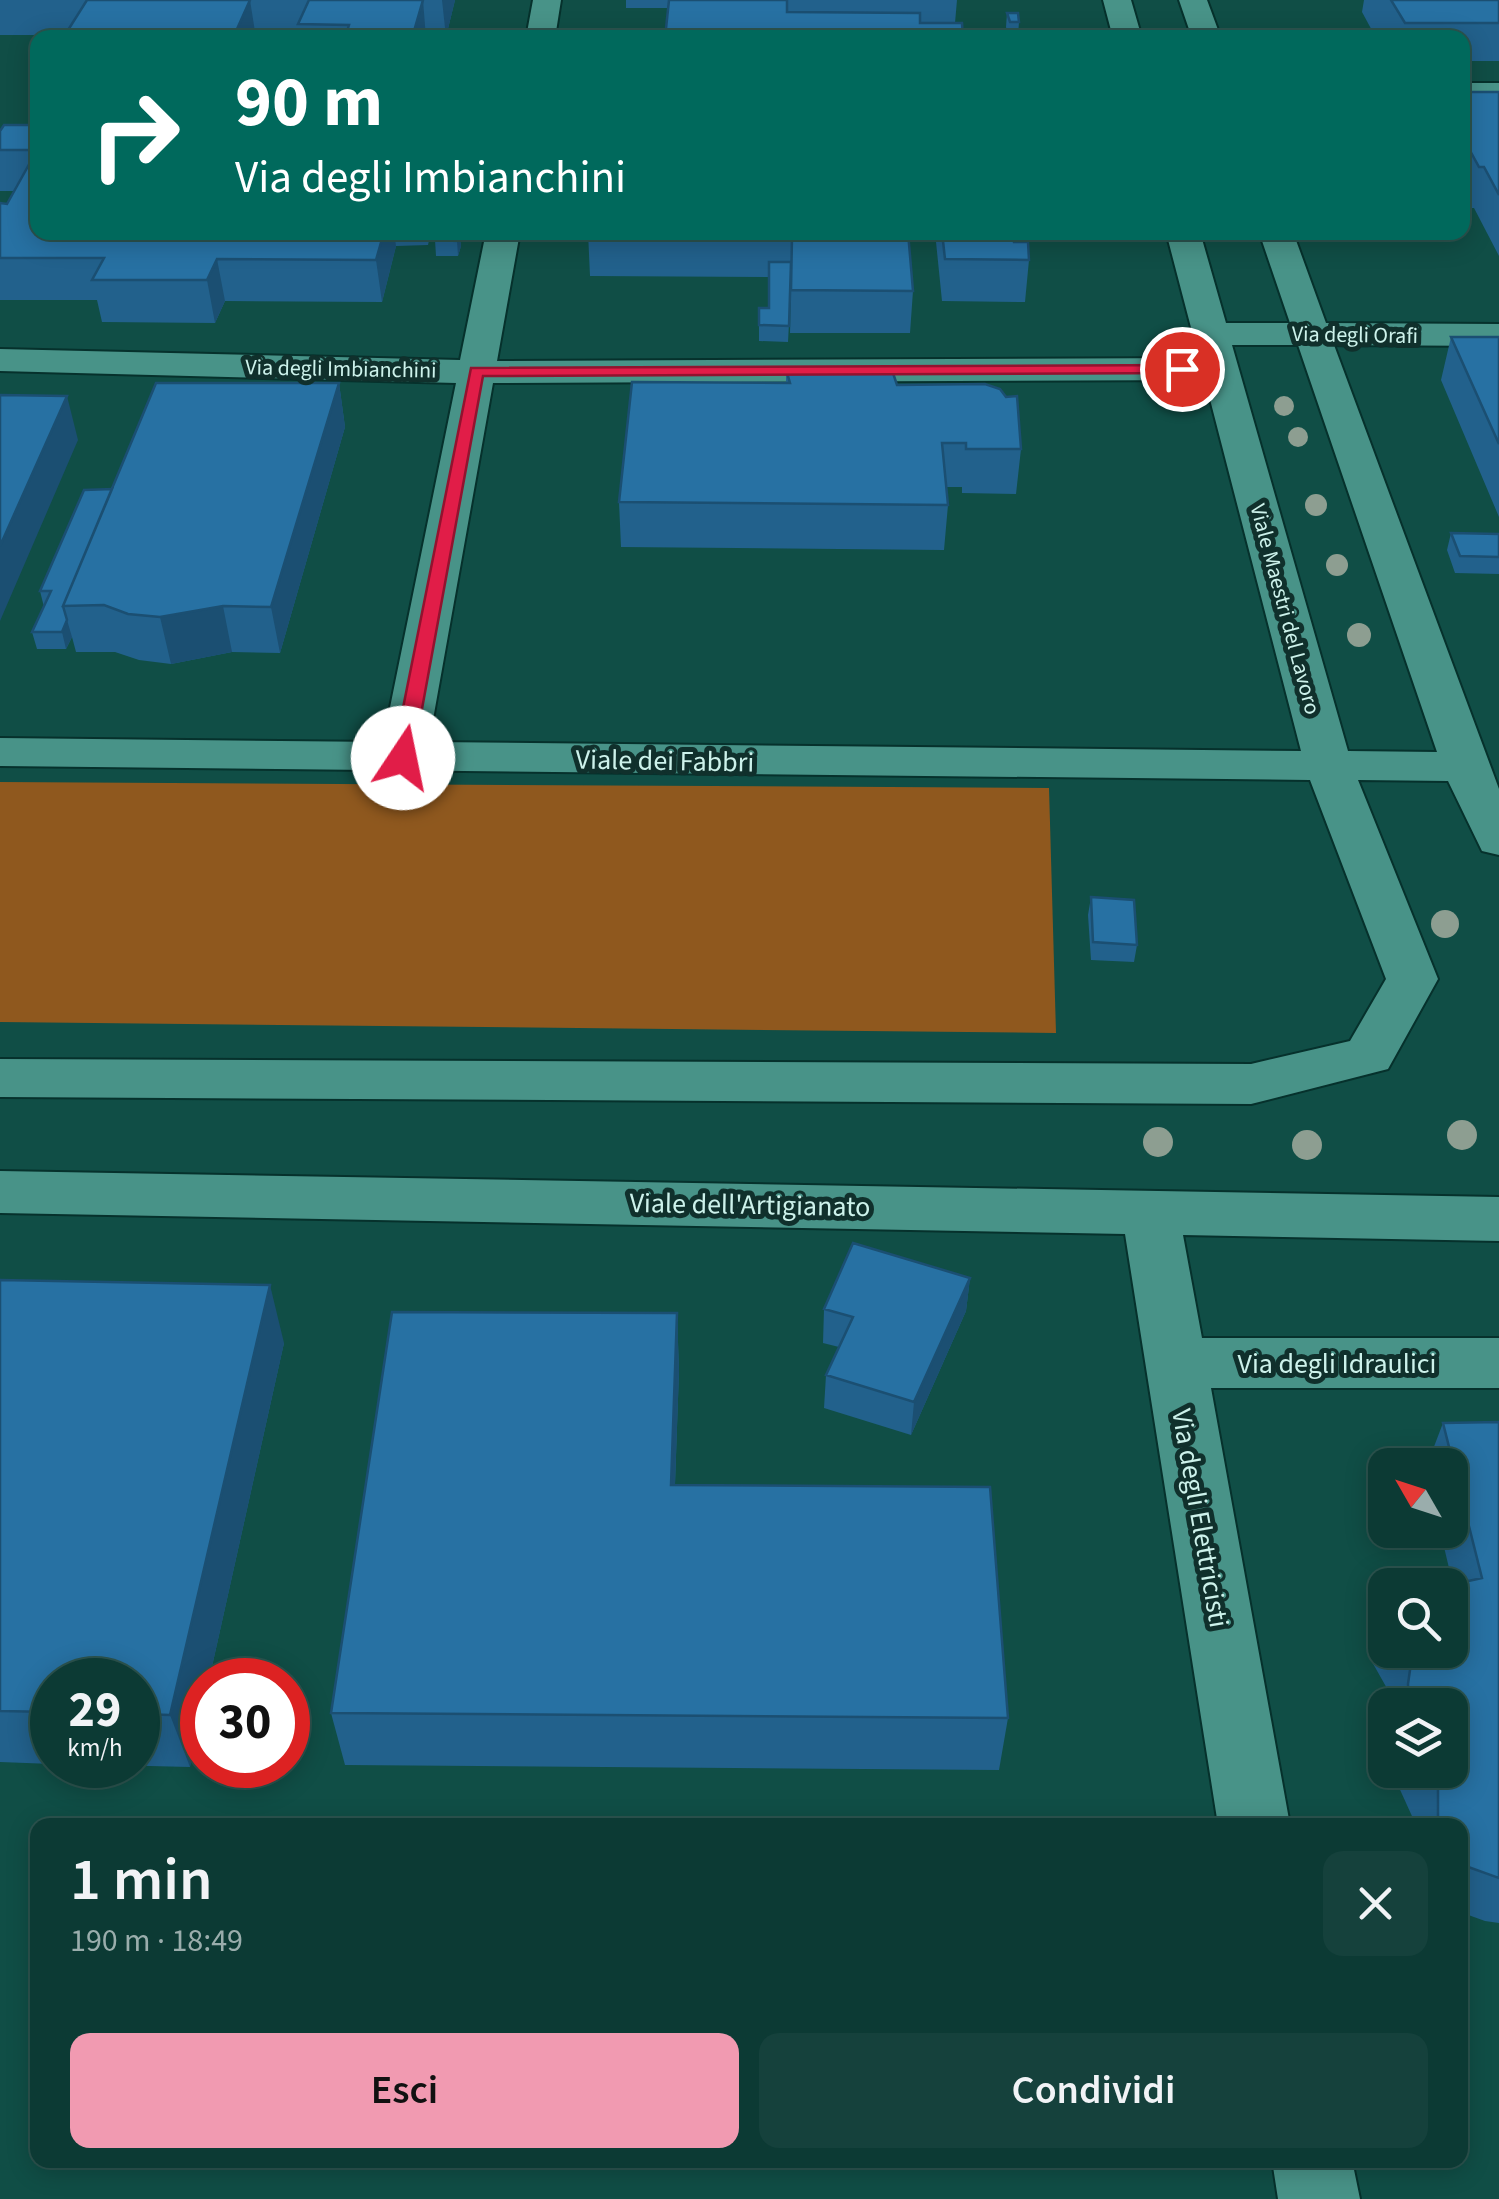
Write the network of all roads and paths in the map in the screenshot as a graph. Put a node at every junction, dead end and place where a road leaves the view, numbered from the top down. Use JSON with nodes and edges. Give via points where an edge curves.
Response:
{"nodes":[{"id":1,"x":547,"y":0,"type":"edge"},
{"id":2,"x":1117,"y":0,"type":"edge"},
{"id":3,"x":1193,"y":0,"type":"edge"},
{"id":4,"x":541,"y":30,"type":"edge"},
{"id":5,"x":1126,"y":30,"type":"edge"},
{"id":6,"x":1205,"y":30,"type":"edge"},
{"id":7,"x":1470,"y":92,"type":"edge"},
{"id":8,"x":1499,"y":92,"type":"edge"},
{"id":9,"x":501,"y":240,"type":"edge"},
{"id":10,"x":1185,"y":240,"type":"edge"},
{"id":11,"x":1279,"y":240,"type":"edge"},
{"id":12,"x":1310,"y":334,"type":"junction"},
{"id":13,"x":1499,"y":336,"type":"edge"},
{"id":14,"x":1216,"y":352,"type":"junction"},
{"id":15,"x":0,"y":360,"type":"edge"},
{"id":16,"x":476,"y":372,"type":"junction"},
{"id":17,"x":0,"y":752,"type":"edge"},
{"id":18,"x":403,"y":758,"type":"junction"},
{"id":19,"x":1329,"y":766,"type":"junction"},
{"id":20,"x":1464,"y":767,"type":"junction"},
{"id":21,"x":1499,"y":840,"type":"edge"},
{"id":22,"x":0,"y":1078,"type":"edge"},
{"id":23,"x":0,"y":1192,"type":"edge"},
{"id":24,"x":1150,"y":1211,"type":"junction"},
{"id":25,"x":1499,"y":1219,"type":"edge"},
{"id":26,"x":1499,"y":1363,"type":"edge"},
{"id":27,"x":1175,"y":1364,"type":"junction"},
{"id":28,"x":1253,"y":1818,"type":"edge"},
{"id":29,"x":1313,"y":2168,"type":"edge"},
{"id":30,"x":1318,"y":2199,"type":"edge"}],
"edges":[{"from":1,"to":4,"type":"street"},
{"from":2,"to":5,"type":"street"},
{"from":3,"to":6,"type":"street"},
{"from":7,"to":8,"type":"street"},
{"from":9,"to":16,"type":"street"},
{"from":10,"to":14,"type":"street","name":"Viale Maestri del Lavoro"},
{"from":11,"to":12,"type":"street"},
{"from":12,"to":13,"type":"street","name":"Via degli Orafi"},
{"from":12,"to":14,"type":"street","name":"Via degli Orafi"},
{"from":12,"to":20,"type":"street"},
{"from":14,"to":16,"type":"street","name":"Via degli Imbianchini"},
{"from":14,"to":19,"type":"street","name":"Viale Maestri del Lavoro"},
{"from":15,"to":16,"type":"street","name":"Via degli Imbianchini"},
{"from":16,"to":18,"type":"street"},
{"from":17,"to":18,"type":"street","name":"Viale dei Fabbri"},
{"from":18,"to":19,"type":"street","name":"Viale dei Fabbri"},
{"from":19,"to":20,"type":"street","name":"Viale dei Fabbri"},
{"from":19,"to":22,"type":"street","name":"Viale Maestri del Lavoro","via":[[1412,979],[1368,1056],[1251,1084]]},
{"from":20,"to":21,"type":"street"},
{"from":23,"to":24,"type":"street","name":"Viale dell'Artigianato"},
{"from":24,"to":25,"type":"street","name":"Viale dell'Artigianato"},
{"from":24,"to":27,"type":"street","name":"Via degli Elettricisti"},
{"from":26,"to":27,"type":"street","name":"Via degli Idraulici"},
{"from":27,"to":28,"type":"street","name":"Via degli Elettricisti"},
{"from":29,"to":30,"type":"street"}]}
